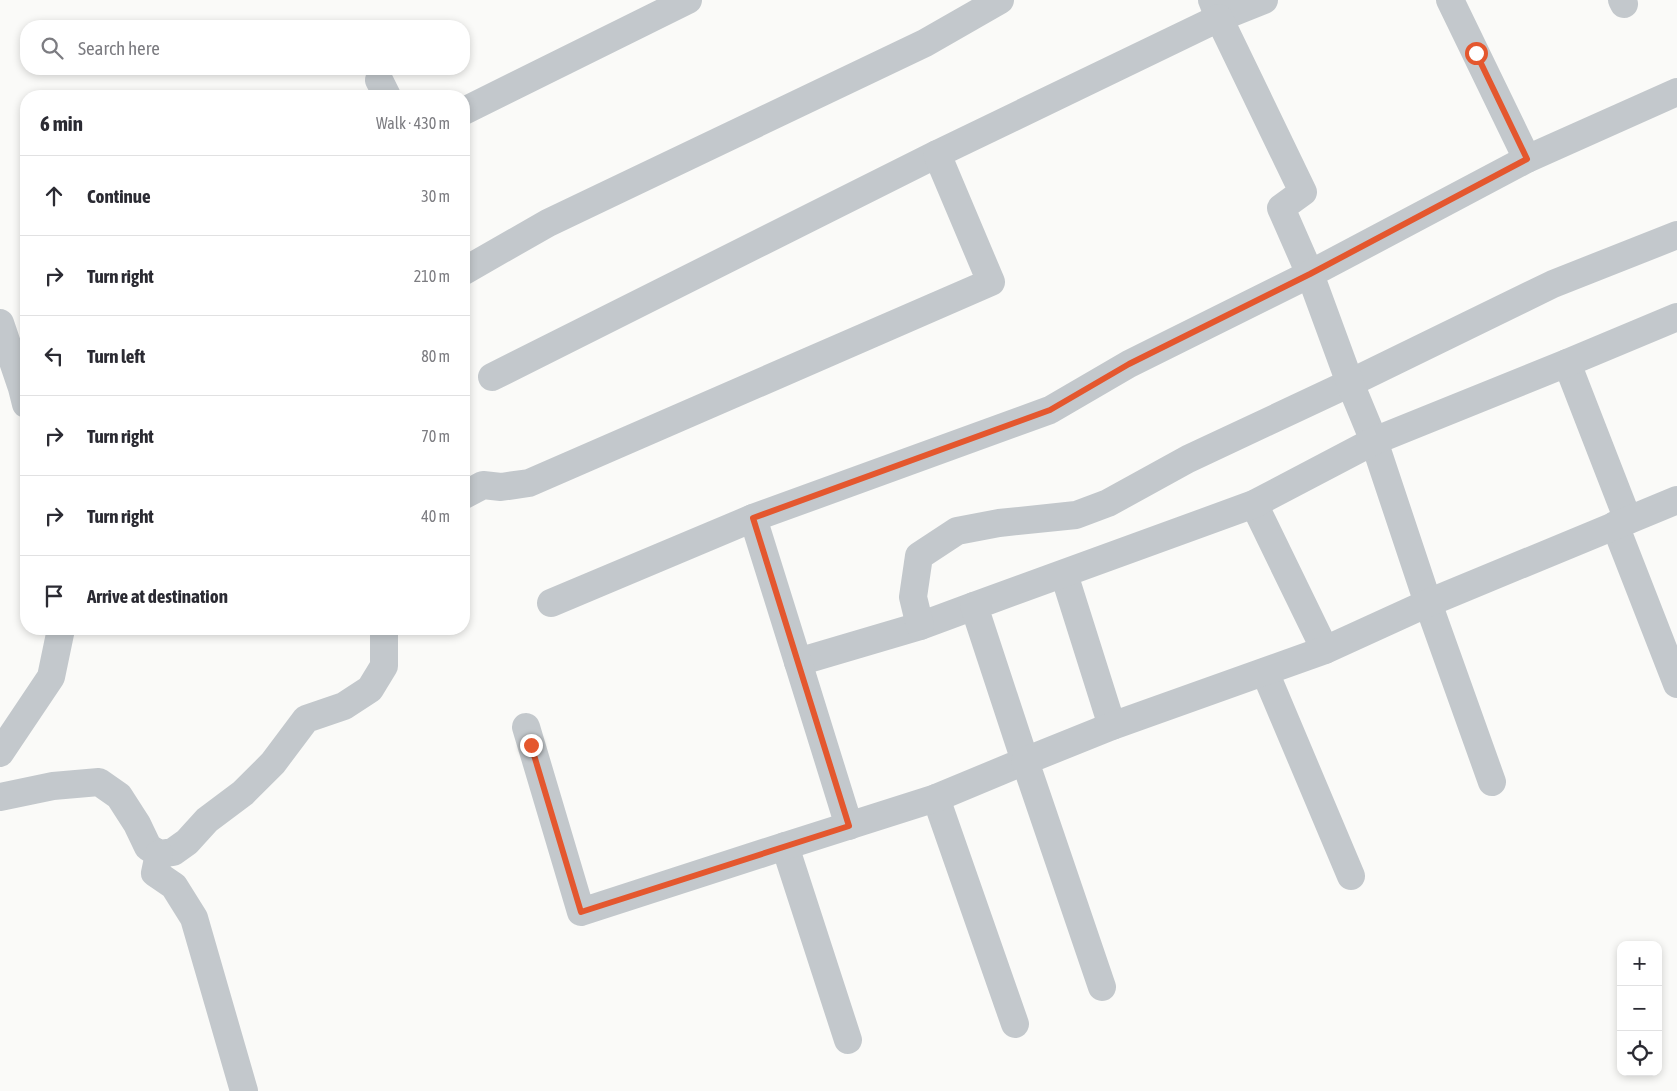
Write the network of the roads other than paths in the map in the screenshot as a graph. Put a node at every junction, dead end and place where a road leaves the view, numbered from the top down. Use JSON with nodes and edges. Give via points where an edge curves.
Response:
{"nodes":[{"id":1,"x":1000,"y":0,"type":"edge"},
{"id":2,"x":1264,"y":0,"type":"edge"},
{"id":3,"x":1450,"y":0,"type":"edge"},
{"id":4,"x":680,"y":2,"type":"edge"},
{"id":5,"x":1215,"y":9,"type":"edge"},
{"id":6,"x":1677,"y":92,"type":"edge"},
{"id":7,"x":470,"y":108,"type":"edge"},
{"id":8,"x":937,"y":154,"type":"junction"},
{"id":9,"x":1527,"y":159,"type":"junction"},
{"id":10,"x":1677,"y":235,"type":"edge"},
{"id":11,"x":470,"y":267,"type":"edge"},
{"id":12,"x":1310,"y":274,"type":"junction"},
{"id":13,"x":1677,"y":317,"type":"edge"},
{"id":14,"x":0,"y":323,"type":"edge"},
{"id":15,"x":1567,"y":363,"type":"junction"},
{"id":16,"x":492,"y":377,"type":"dead end"},
{"id":17,"x":20,"y":382,"type":"edge"},
{"id":18,"x":1350,"y":383,"type":"junction"},
{"id":19,"x":1374,"y":440,"type":"junction"},
{"id":20,"x":470,"y":492,"type":"edge"},
{"id":21,"x":1677,"y":500,"type":"edge"},
{"id":22,"x":1254,"y":504,"type":"junction"},
{"id":23,"x":753,"y":518,"type":"junction"},
{"id":24,"x":1621,"y":522,"type":"junction"},
{"id":25,"x":1064,"y":574,"type":"junction"},
{"id":26,"x":550,"y":603,"type":"dead end"},
{"id":27,"x":1428,"y":604,"type":"junction"},
{"id":28,"x":974,"y":606,"type":"junction"},
{"id":29,"x":920,"y":626,"type":"junction"},
{"id":30,"x":60,"y":635,"type":"edge"},
{"id":31,"x":384,"y":635,"type":"edge"},
{"id":32,"x":1325,"y":650,"type":"junction"},
{"id":33,"x":798,"y":662,"type":"junction"},
{"id":34,"x":1265,"y":672,"type":"junction"},
{"id":35,"x":1677,"y":684,"type":"edge"},
{"id":36,"x":526,"y":726,"type":"dead end"},
{"id":37,"x":1112,"y":726,"type":"junction"},
{"id":38,"x":0,"y":753,"type":"edge"},
{"id":39,"x":1025,"y":761,"type":"junction"},
{"id":40,"x":1492,"y":782,"type":"dead end"},
{"id":41,"x":0,"y":797,"type":"edge"},
{"id":42,"x":936,"y":798,"type":"junction"},
{"id":43,"x":849,"y":826,"type":"junction"},
{"id":44,"x":785,"y":846,"type":"junction"},
{"id":45,"x":159,"y":854,"type":"junction"},
{"id":46,"x":1351,"y":876,"type":"dead end"},
{"id":47,"x":1102,"y":987,"type":"dead end"},
{"id":48,"x":1015,"y":1024,"type":"dead end"},
{"id":49,"x":848,"y":1040,"type":"dead end"},
{"id":50,"x":244,"y":1091,"type":"edge"}],
"edges":[{"from":1,"to":11,"type":"street","via":[[916,47],[548,223]]},
{"from":2,"to":5,"type":"street"},
{"from":3,"to":9,"type":"street"},
{"from":4,"to":7,"type":"street"},
{"from":5,"to":8,"type":"street"},
{"from":5,"to":12,"type":"street","via":[[1303,192],[1281,208]]},
{"from":6,"to":9,"type":"street"},
{"from":8,"to":16,"type":"street"},
{"from":8,"to":20,"type":"street","via":[[991,282],[529,483],[501,487],[483,485]]},
{"from":9,"to":12,"type":"street"},
{"from":10,"to":18,"type":"street","via":[[1554,284]]},
{"from":12,"to":18,"type":"street"},
{"from":12,"to":23,"type":"street","via":[[1129,364],[1050,410]]},
{"from":13,"to":15,"type":"street"},
{"from":14,"to":17,"type":"street"},
{"from":15,"to":19,"type":"street"},
{"from":15,"to":24,"type":"street"},
{"from":18,"to":19,"type":"street"},
{"from":18,"to":29,"type":"street","via":[[1076,515],[957,531],[919,556],[913,597]]},
{"from":19,"to":22,"type":"street"},
{"from":19,"to":27,"type":"street"},
{"from":21,"to":24,"type":"street"},
{"from":22,"to":25,"type":"street"},
{"from":22,"to":32,"type":"street"},
{"from":23,"to":26,"type":"street"},
{"from":23,"to":33,"type":"street"},
{"from":24,"to":27,"type":"street"},
{"from":24,"to":35,"type":"street"},
{"from":25,"to":28,"type":"street"},
{"from":25,"to":37,"type":"street"},
{"from":27,"to":32,"type":"street"},
{"from":27,"to":40,"type":"street"},
{"from":28,"to":29,"type":"street"},
{"from":28,"to":39,"type":"street"},
{"from":29,"to":33,"type":"street"},
{"from":30,"to":38,"type":"street","via":[[51,677]]},
{"from":31,"to":45,"type":"street","via":[[384,666],[370,689],[344,706],[306,719],[273,763],[243,793],[207,820],[188,842],[173,852]]},
{"from":32,"to":34,"type":"street"},
{"from":33,"to":43,"type":"street"},
{"from":34,"to":37,"type":"street"},
{"from":34,"to":46,"type":"street"},
{"from":36,"to":44,"type":"street","via":[[581,912]]},
{"from":37,"to":39,"type":"street"},
{"from":39,"to":42,"type":"street"},
{"from":39,"to":47,"type":"street"},
{"from":41,"to":45,"type":"street","via":[[53,786],[99,782],[119,796],[148,847]]},
{"from":42,"to":43,"type":"street"},
{"from":42,"to":48,"type":"street"},
{"from":43,"to":44,"type":"street"},
{"from":44,"to":49,"type":"street"},
{"from":45,"to":50,"type":"street","via":[[155,873],[174,886],[194,918]]}]}
